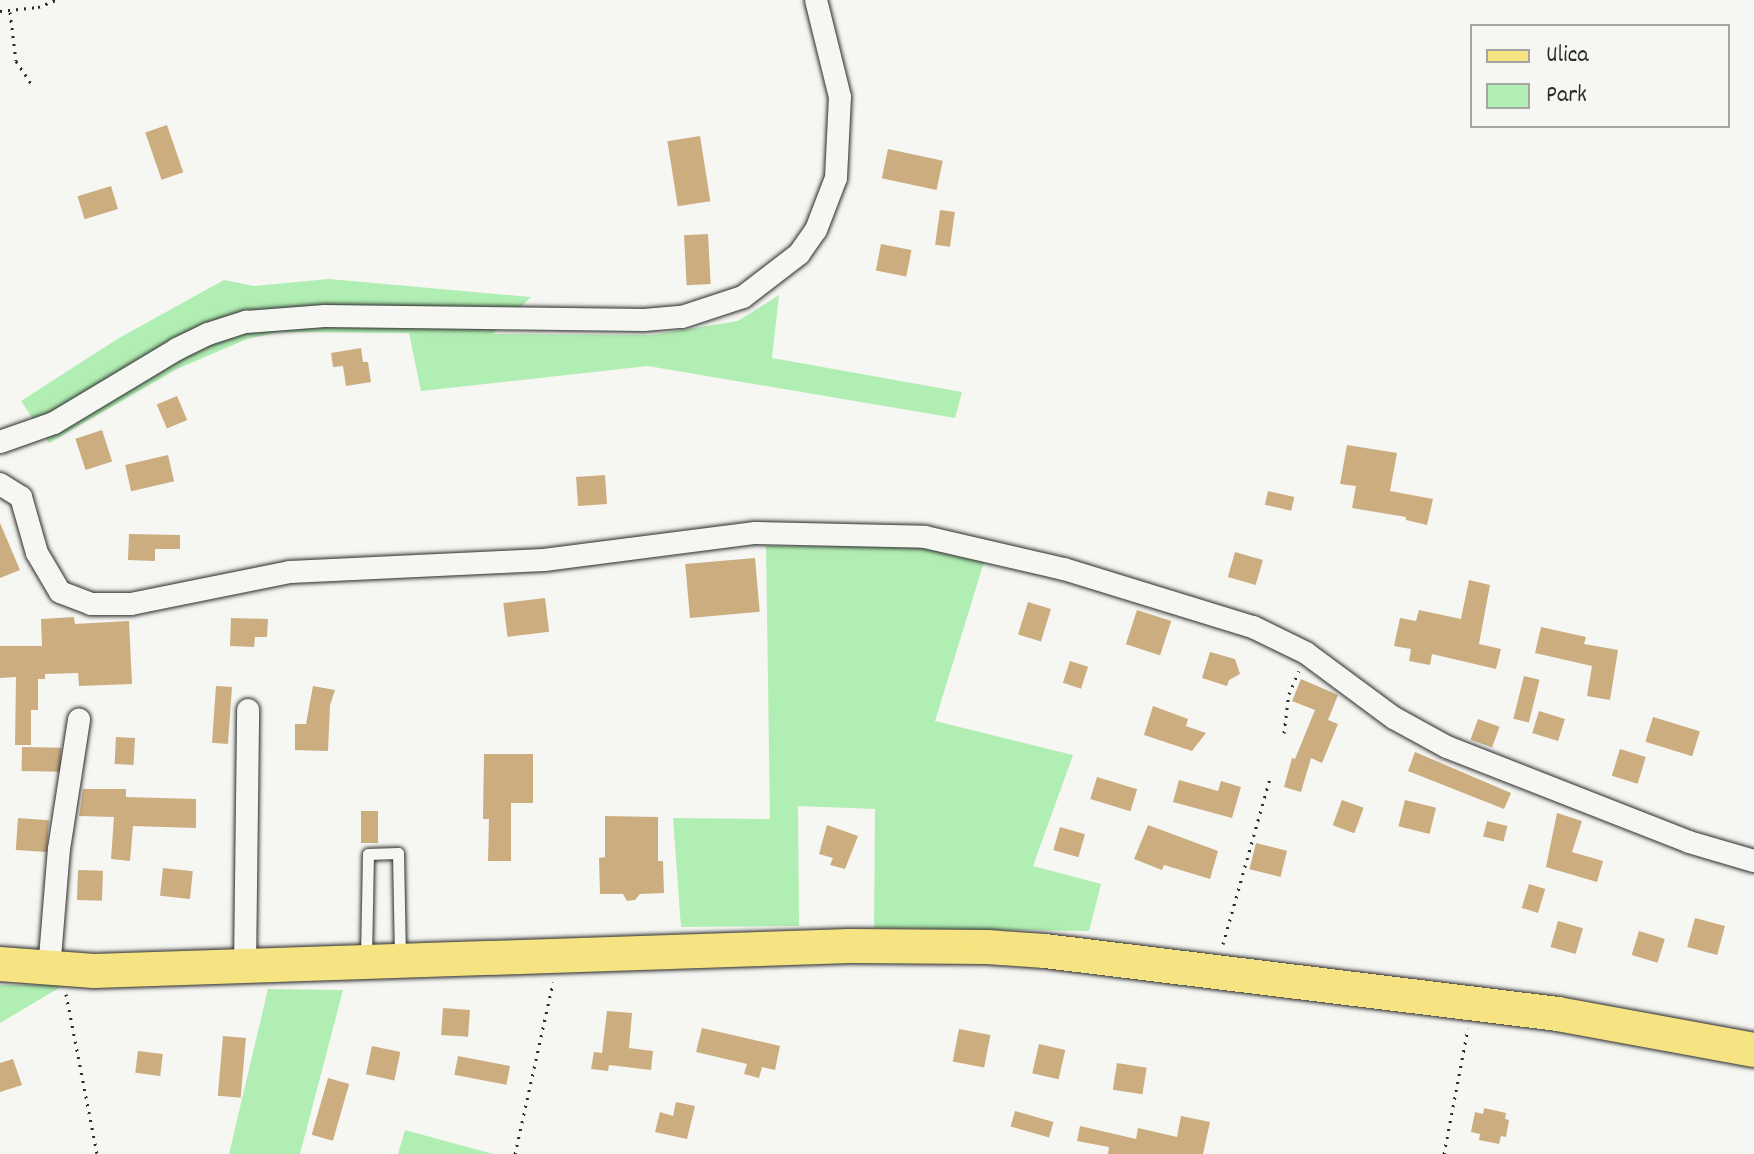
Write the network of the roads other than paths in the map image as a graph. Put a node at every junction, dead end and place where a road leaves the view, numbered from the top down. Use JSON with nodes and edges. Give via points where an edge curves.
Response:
{"nodes":[{"id":1,"x":816,"y":0,"type":"edge"},
{"id":2,"x":0,"y":442,"type":"edge"},
{"id":3,"x":0,"y":484,"type":"edge"},
{"id":4,"x":248,"y":710,"type":"dead end"},
{"id":5,"x":79,"y":720,"type":"dead end"},
{"id":6,"x":1754,"y":861,"type":"edge"},
{"id":7,"x":401,"y":962,"type":"junction"},
{"id":8,"x":366,"y":963,"type":"junction"},
{"id":9,"x":0,"y":964,"type":"edge"},
{"id":10,"x":245,"y":967,"type":"junction"},
{"id":11,"x":55,"y":970,"type":"junction"},
{"id":12,"x":1754,"y":1050,"type":"edge"}],
"edges":[{"from":1,"to":2,"type":"street","via":[[840,97],[836,178],[816,230],[799,254],[743,297],[682,317],[644,320],[325,316],[246,322],[177,349],[54,423]]},
{"from":3,"to":6,"type":"street","via":[[21,497],[37,553],[60,592],[91,604],[131,604],[290,572],[544,560],[755,533],[925,537],[1064,569],[1253,627],[1306,653],[1394,718],[1447,747],[1689,842]]},
{"from":4,"to":10,"type":"street"},
{"from":5,"to":11,"type":"street","via":[[59,849]]},
{"from":7,"to":8,"type":"main road"},
{"from":7,"to":8,"type":"lane","via":[[398,853],[368,854]]},
{"from":7,"to":12,"type":"main road","via":[[850,946],[987,947],[1473,1003],[1619,1023]]},
{"from":8,"to":10,"type":"main road"},
{"from":9,"to":11,"type":"main road"},
{"from":10,"to":11,"type":"main road"}]}
